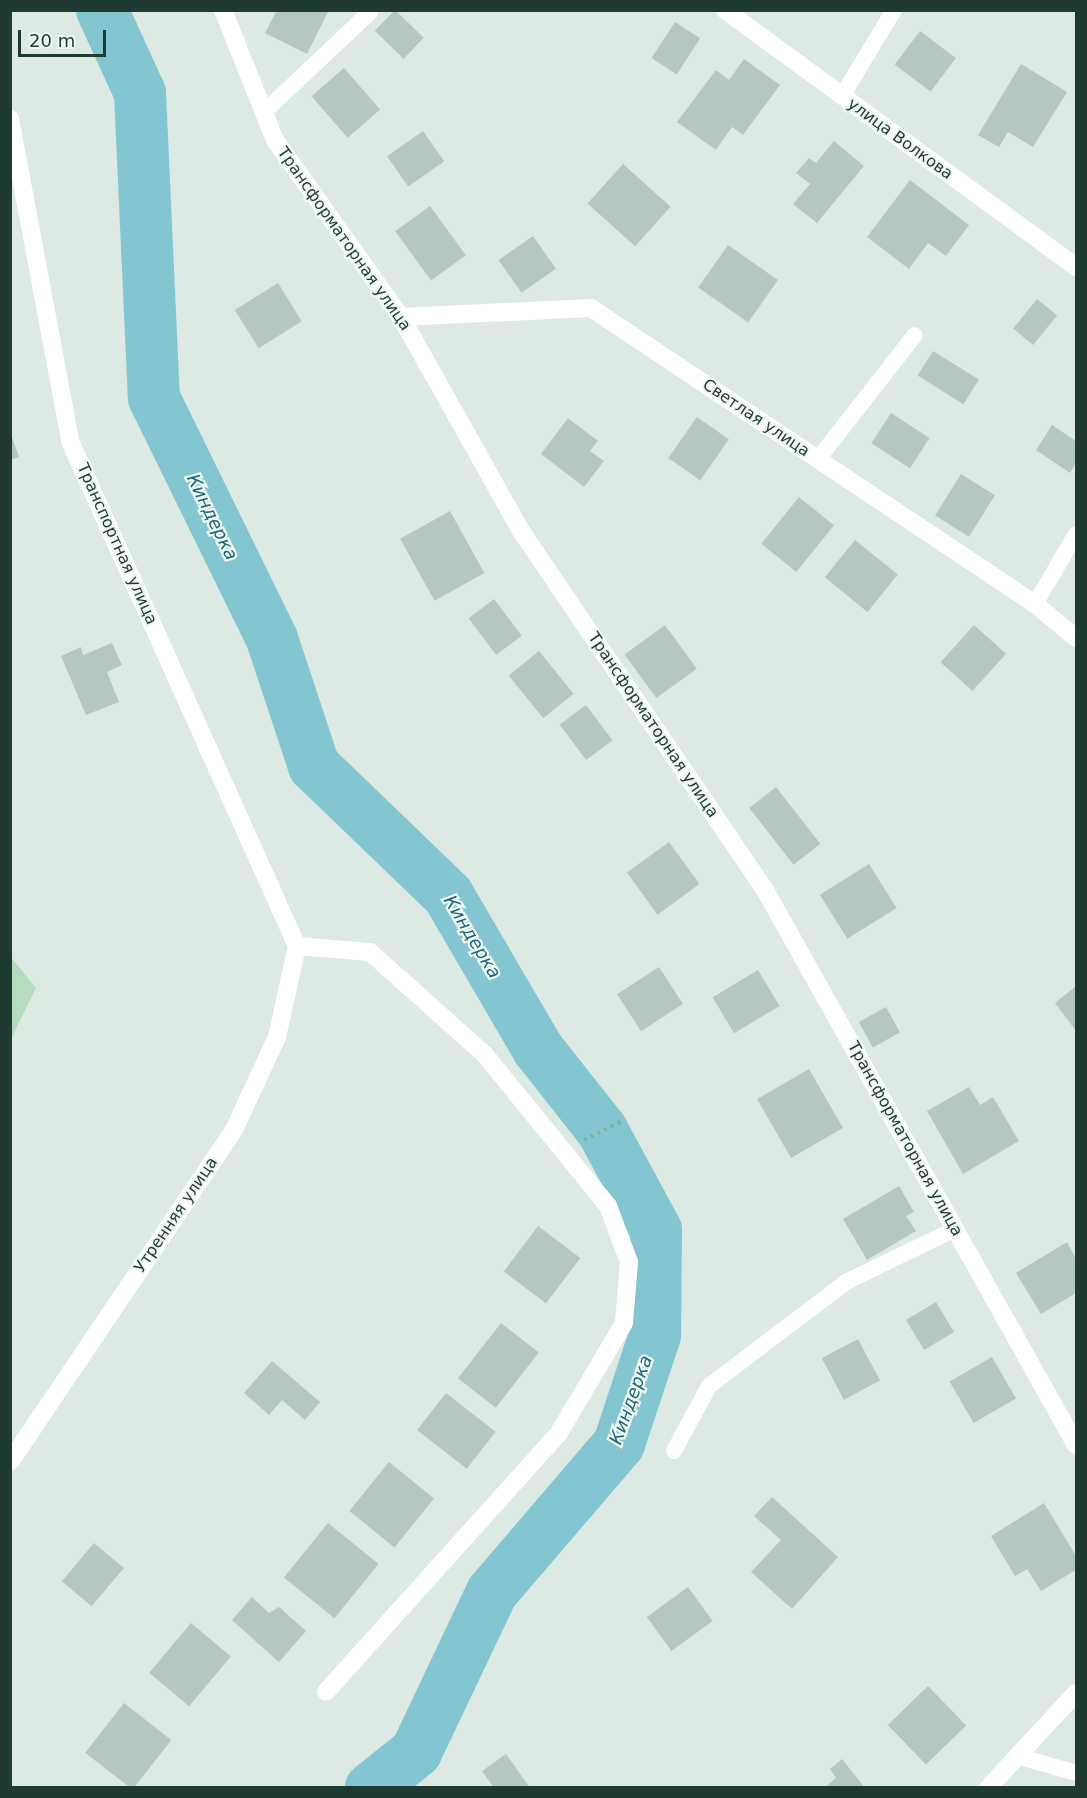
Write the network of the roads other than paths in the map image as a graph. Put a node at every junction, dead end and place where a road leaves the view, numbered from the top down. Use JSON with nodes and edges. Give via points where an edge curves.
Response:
{"nodes":[{"id":1,"x":223,"y":10,"type":"edge"},
{"id":2,"x":725,"y":10,"type":"edge"},
{"id":3,"x":894,"y":10,"type":"edge"},
{"id":4,"x":370,"y":12,"type":"dead end"},
{"id":5,"x":842,"y":96,"type":"junction"},
{"id":6,"x":264,"y":112,"type":"junction"},
{"id":7,"x":10,"y":119,"type":"edge"},
{"id":8,"x":1077,"y":267,"type":"edge"},
{"id":9,"x":401,"y":317,"type":"junction"},
{"id":10,"x":915,"y":335,"type":"dead end"},
{"id":11,"x":818,"y":459,"type":"junction"},
{"id":12,"x":1077,"y":534,"type":"edge"},
{"id":13,"x":1035,"y":604,"type":"junction"},
{"id":14,"x":1077,"y":638,"type":"edge"},
{"id":15,"x":297,"y":946,"type":"junction"},
{"id":16,"x":956,"y":1229,"type":"junction"},
{"id":17,"x":1077,"y":1445,"type":"edge"},
{"id":18,"x":674,"y":1451,"type":"dead end"},
{"id":19,"x":10,"y":1462,"type":"edge"},
{"id":20,"x":326,"y":1692,"type":"dead end"},
{"id":21,"x":1077,"y":1693,"type":"edge"},
{"id":22,"x":1021,"y":1757,"type":"junction"},
{"id":23,"x":1077,"y":1773,"type":"edge"},
{"id":24,"x":988,"y":1788,"type":"edge"}],
"edges":[{"from":1,"to":6,"type":"street","name":"Трансформаторная улица"},
{"from":2,"to":5,"type":"street","name":"улица Волкова"},
{"from":3,"to":5,"type":"lane"},
{"from":4,"to":6,"type":"lane"},
{"from":5,"to":8,"type":"street","name":"улица Волкова"},
{"from":6,"to":9,"type":"street","name":"Трансформаторная улица","via":[[275,140]]},
{"from":7,"to":15,"type":"street","name":"Транспортная улица","via":[[70,441]]},
{"from":9,"to":11,"type":"street","name":"Светлая улица","via":[[591,308]]},
{"from":9,"to":16,"type":"street","name":"Трансформаторная улица","via":[[521,531],[765,890]]},
{"from":10,"to":11,"type":"lane"},
{"from":11,"to":13,"type":"street","name":"Светлая улица"},
{"from":12,"to":13,"type":"lane"},
{"from":13,"to":14,"type":"street","name":"Светлая улица"},
{"from":15,"to":19,"type":"street","name":"Утренняя улица","via":[[277,1037],[234,1130]]},
{"from":15,"to":20,"type":"street","via":[[370,952],[485,1055],[608,1206],[628,1262],[624,1323],[559,1433]]},
{"from":16,"to":17,"type":"street","name":"Трансформаторная улица"},
{"from":16,"to":18,"type":"lane","via":[[846,1282],[709,1386]]},
{"from":21,"to":22,"type":"street"},
{"from":22,"to":23,"type":"lane"},
{"from":22,"to":24,"type":"street"}]}
